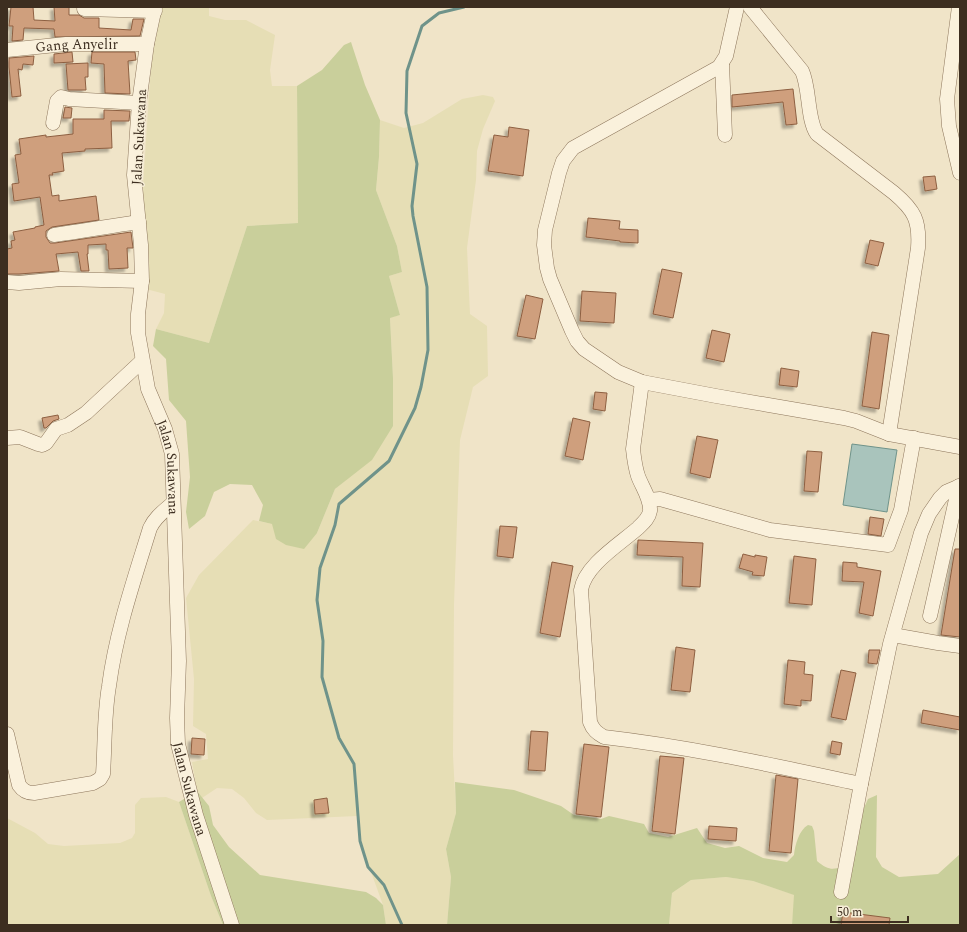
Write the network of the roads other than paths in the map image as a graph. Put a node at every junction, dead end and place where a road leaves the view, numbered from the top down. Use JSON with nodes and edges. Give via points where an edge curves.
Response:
{"nodes":[{"id":1,"x":737,"y":7,"type":"edge"},
{"id":2,"x":750,"y":7,"type":"edge"},
{"id":3,"x":959,"y":7,"type":"edge"},
{"id":4,"x":155,"y":9,"type":"edge"},
{"id":5,"x":84,"y":10,"type":"dead end"},
{"id":6,"x":147,"y":44,"type":"junction"},
{"id":7,"x":7,"y":50,"type":"edge"},
{"id":8,"x":722,"y":64,"type":"junction"},
{"id":9,"x":138,"y":103,"type":"junction"},
{"id":10,"x":53,"y":123,"type":"dead end"},
{"id":11,"x":725,"y":135,"type":"dead end"},
{"id":12,"x":960,"y":173,"type":"edge"},
{"id":13,"x":139,"y":222,"type":"junction"},
{"id":14,"x":54,"y":235,"type":"dead end"},
{"id":15,"x":142,"y":281,"type":"junction"},
{"id":16,"x":7,"y":282,"type":"edge"},
{"id":17,"x":142,"y":361,"type":"junction"},
{"id":18,"x":642,"y":382,"type":"junction"},
{"id":19,"x":890,"y":434,"type":"junction"},
{"id":20,"x":7,"y":438,"type":"edge"},
{"id":21,"x":914,"y":438,"type":"junction"},
{"id":22,"x":960,"y":447,"type":"edge"},
{"id":23,"x":959,"y":486,"type":"edge"},
{"id":24,"x":649,"y":500,"type":"junction"},
{"id":25,"x":173,"y":503,"type":"junction"},
{"id":26,"x":930,"y":616,"type":"dead end"},
{"id":27,"x":893,"y":635,"type":"junction"},
{"id":28,"x":960,"y":646,"type":"edge"},
{"id":29,"x":7,"y":734,"type":"edge"},
{"id":30,"x":861,"y":784,"type":"junction"},
{"id":31,"x":841,"y":892,"type":"dead end"},
{"id":32,"x":232,"y":925,"type":"edge"}],
"edges":[{"from":1,"to":8,"type":"street"},
{"from":2,"to":19,"type":"street","via":[[802,71],[813,127],[817,134],[894,192],[914,214],[918,248]]},
{"from":3,"to":12,"type":"street","via":[[947,99],[949,126]]},
{"from":4,"to":5,"type":"street"},
{"from":4,"to":6,"type":"street","name":"Jalan Sukawana"},
{"from":6,"to":7,"type":"street","name":"Gang Anyelir","via":[[66,44]]},
{"from":6,"to":9,"type":"street","name":"Jalan Sukawana"},
{"from":8,"to":11,"type":"street"},
{"from":8,"to":18,"type":"street","via":[[574,148],[563,161],[559,173],[545,230],[544,245],[547,268],[562,309],[577,341],[584,349],[618,372]]},
{"from":9,"to":10,"type":"street","via":[[61,97],[57,101]]},
{"from":9,"to":13,"type":"street","name":"Jalan Sukawana","via":[[134,175]]},
{"from":13,"to":14,"type":"street"},
{"from":13,"to":15,"type":"street","name":"Jalan Sukawana"},
{"from":15,"to":16,"type":"street","via":[[61,278]]},
{"from":15,"to":17,"type":"street","name":"Jalan Sukawana","via":[[138,333]]},
{"from":17,"to":20,"type":"street","via":[[86,413],[68,425],[56,429],[42,445],[20,437]]},
{"from":17,"to":25,"type":"street","name":"Jalan Sukawana","via":[[149,393],[170,445]]},
{"from":18,"to":19,"type":"street","via":[[850,419]]},
{"from":18,"to":24,"type":"street","via":[[633,449],[638,476]]},
{"from":19,"to":21,"type":"street"},
{"from":21,"to":22,"type":"street"},
{"from":21,"to":24,"type":"street","via":[[901,510],[888,545],[770,530],[660,499]]},
{"from":23,"to":26,"type":"street"},
{"from":23,"to":27,"type":"street","via":[[946,492],[934,504],[925,523]]},
{"from":24,"to":30,"type":"street","via":[[650,511],[645,521],[591,568],[582,582],[590,722],[593,729],[604,737],[653,742],[736,757]]},
{"from":25,"to":29,"type":"street","via":[[152,522],[126,608],[108,686],[103,774],[100,779],[93,783],[28,793],[19,785]]},
{"from":25,"to":32,"type":"street","name":"Jalan Sukawana","via":[[179,661],[178,744],[196,815]]},
{"from":27,"to":28,"type":"street"},
{"from":27,"to":30,"type":"street"},
{"from":30,"to":31,"type":"street"}]}
